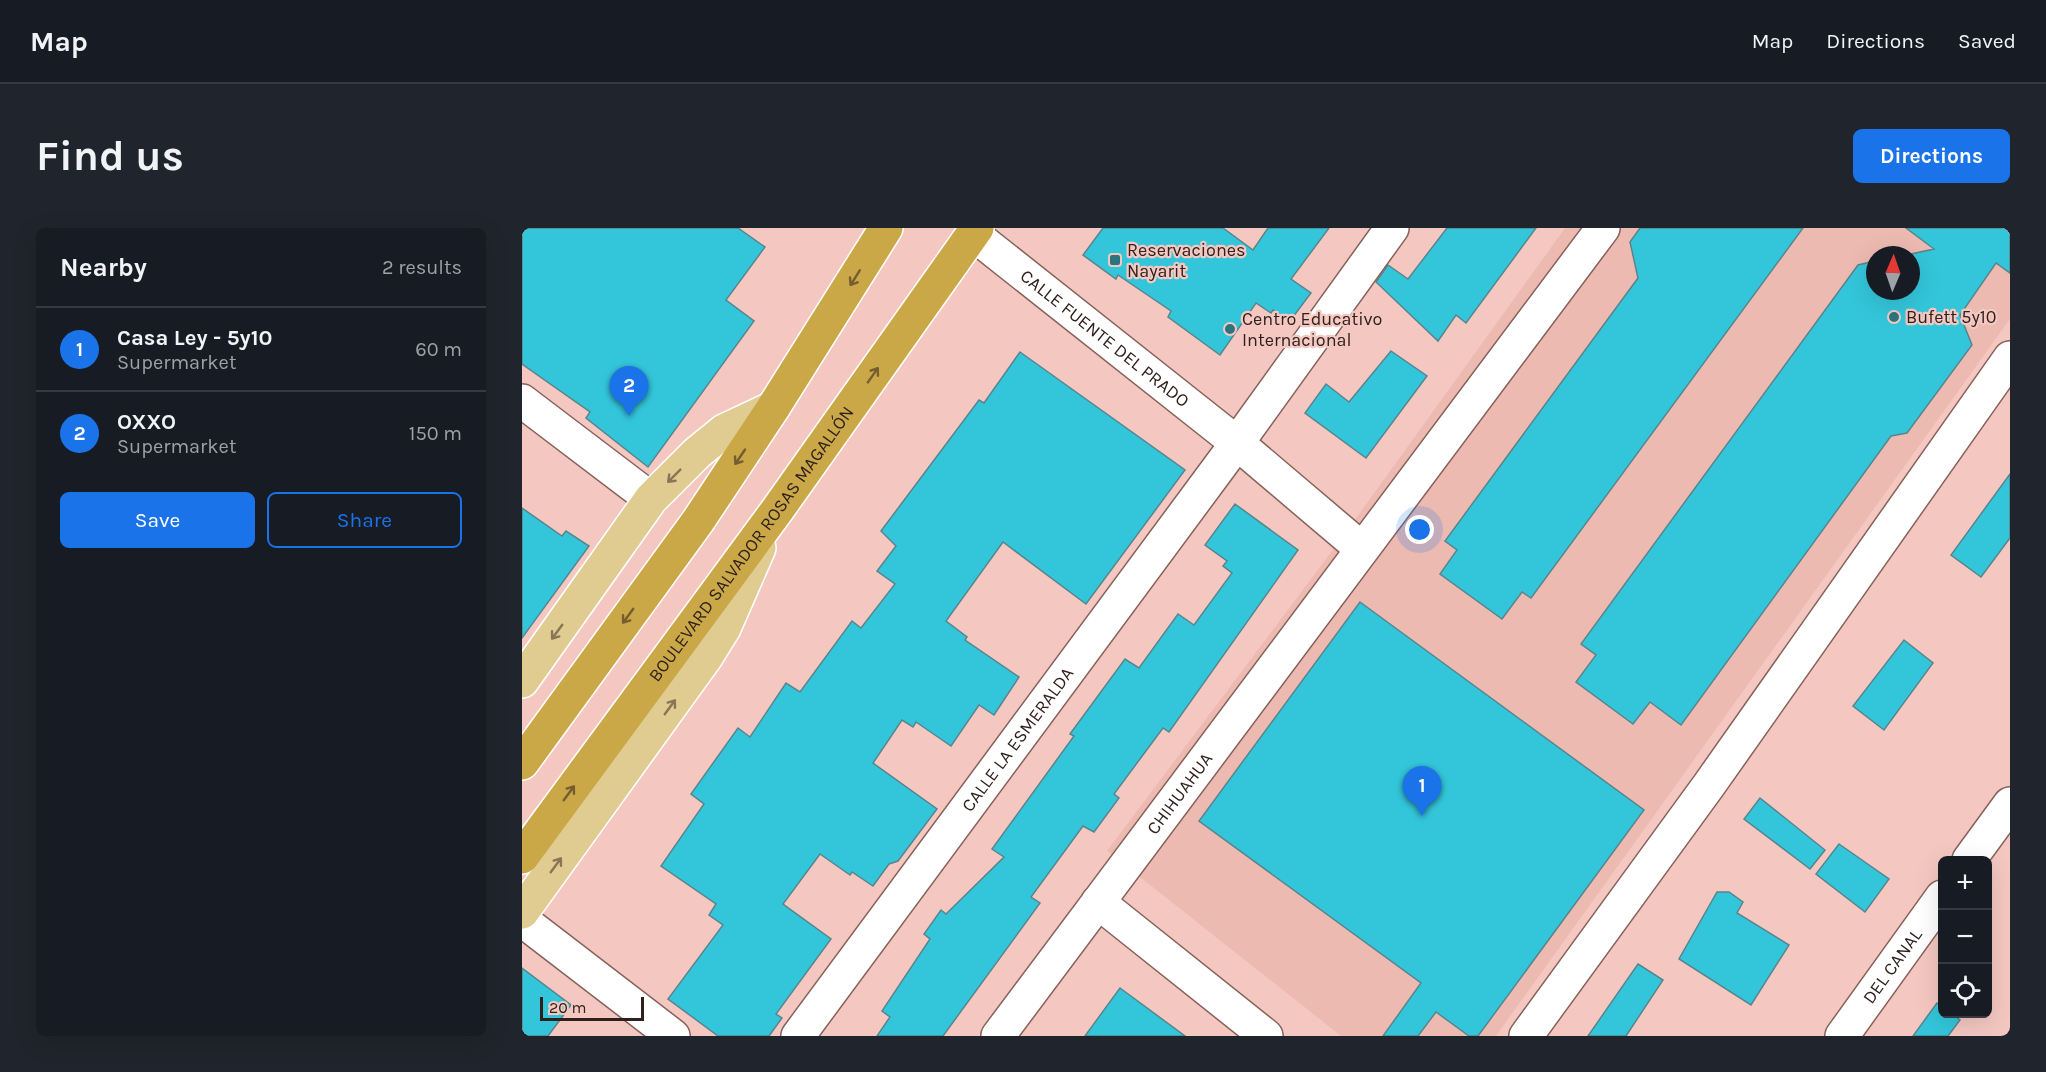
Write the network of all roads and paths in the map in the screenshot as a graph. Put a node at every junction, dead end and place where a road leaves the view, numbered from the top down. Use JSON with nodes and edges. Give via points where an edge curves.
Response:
{"nodes":[{"id":1,"x":886,"y":228,"type":"edge"},
{"id":2,"x":1392,"y":228,"type":"edge"},
{"id":3,"x":1603,"y":228,"type":"edge"},
{"id":4,"x":975,"y":231,"type":"edge"},
{"id":5,"x":2010,"y":358,"type":"edge"},
{"id":6,"x":522,"y":401,"type":"edge"},
{"id":7,"x":773,"y":408,"type":"junction"},
{"id":8,"x":1237,"y":443,"type":"junction"},
{"id":9,"x":651,"y":499,"type":"junction"},
{"id":10,"x":778,"y":509,"type":"junction"},
{"id":11,"x":1362,"y":549,"type":"junction"},
{"id":12,"x":522,"y":681,"type":"edge"},
{"id":13,"x":522,"y":763,"type":"edge"},
{"id":14,"x":2010,"y":804,"type":"edge"},
{"id":15,"x":1973,"y":856,"type":"edge"},
{"id":16,"x":522,"y":857,"type":"edge"},
{"id":17,"x":1098,"y":902,"type":"junction"},
{"id":18,"x":1938,"y":903,"type":"edge"},
{"id":19,"x":522,"y":912,"type":"edge"},
{"id":20,"x":522,"y":920,"type":"edge"},
{"id":21,"x":1250,"y":1032,"type":"edge"},
{"id":22,"x":673,"y":1036,"type":"edge"},
{"id":23,"x":798,"y":1036,"type":"edge"},
{"id":24,"x":998,"y":1036,"type":"edge"},
{"id":25,"x":1526,"y":1036,"type":"edge"},
{"id":26,"x":1842,"y":1036,"type":"edge"}],
"edges":[{"from":1,"to":7,"type":"highway","one_way":true},
{"from":2,"to":8,"type":"street","name":"CALLE LA ESMERALDA"},
{"from":3,"to":11,"type":"street","name":"CHIHUAHUA"},
{"from":4,"to":8,"type":"street","name":"CALLE FUENTE DEL PRADO"},
{"from":10,"to":4,"type":"highway","name":"BOULEVARD SALVADOR ROSAS MAGALLÓN","one_way":true},
{"from":5,"to":25,"type":"street","via":[[1709,785]]},
{"from":6,"to":9,"type":"street"},
{"from":7,"to":9,"type":"main road","one_way":true,"via":[[724,431]]},
{"from":7,"to":13,"type":"highway","one_way":true,"via":[[698,521]]},
{"from":8,"to":11,"type":"street","name":"CALLE FUENTE DEL PRADO"},
{"from":8,"to":23,"type":"street","name":"CALLE LA ESMERALDA"},
{"from":9,"to":12,"type":"main road","one_way":true},
{"from":16,"to":10,"type":"highway","name":"BOULEVARD SALVADOR ROSAS MAGALLÓN","one_way":true},
{"from":19,"to":10,"type":"main road","one_way":true,"via":[[706,657],[724,628]]},
{"from":11,"to":17,"type":"street","name":"CHIHUAHUA"},
{"from":14,"to":15,"type":"street"},
{"from":17,"to":21,"type":"street"},
{"from":17,"to":24,"type":"street","name":"CHIHUAHUA"},
{"from":18,"to":26,"type":"street","name":"DEL CANAL"},
{"from":20,"to":22,"type":"street"}]}
